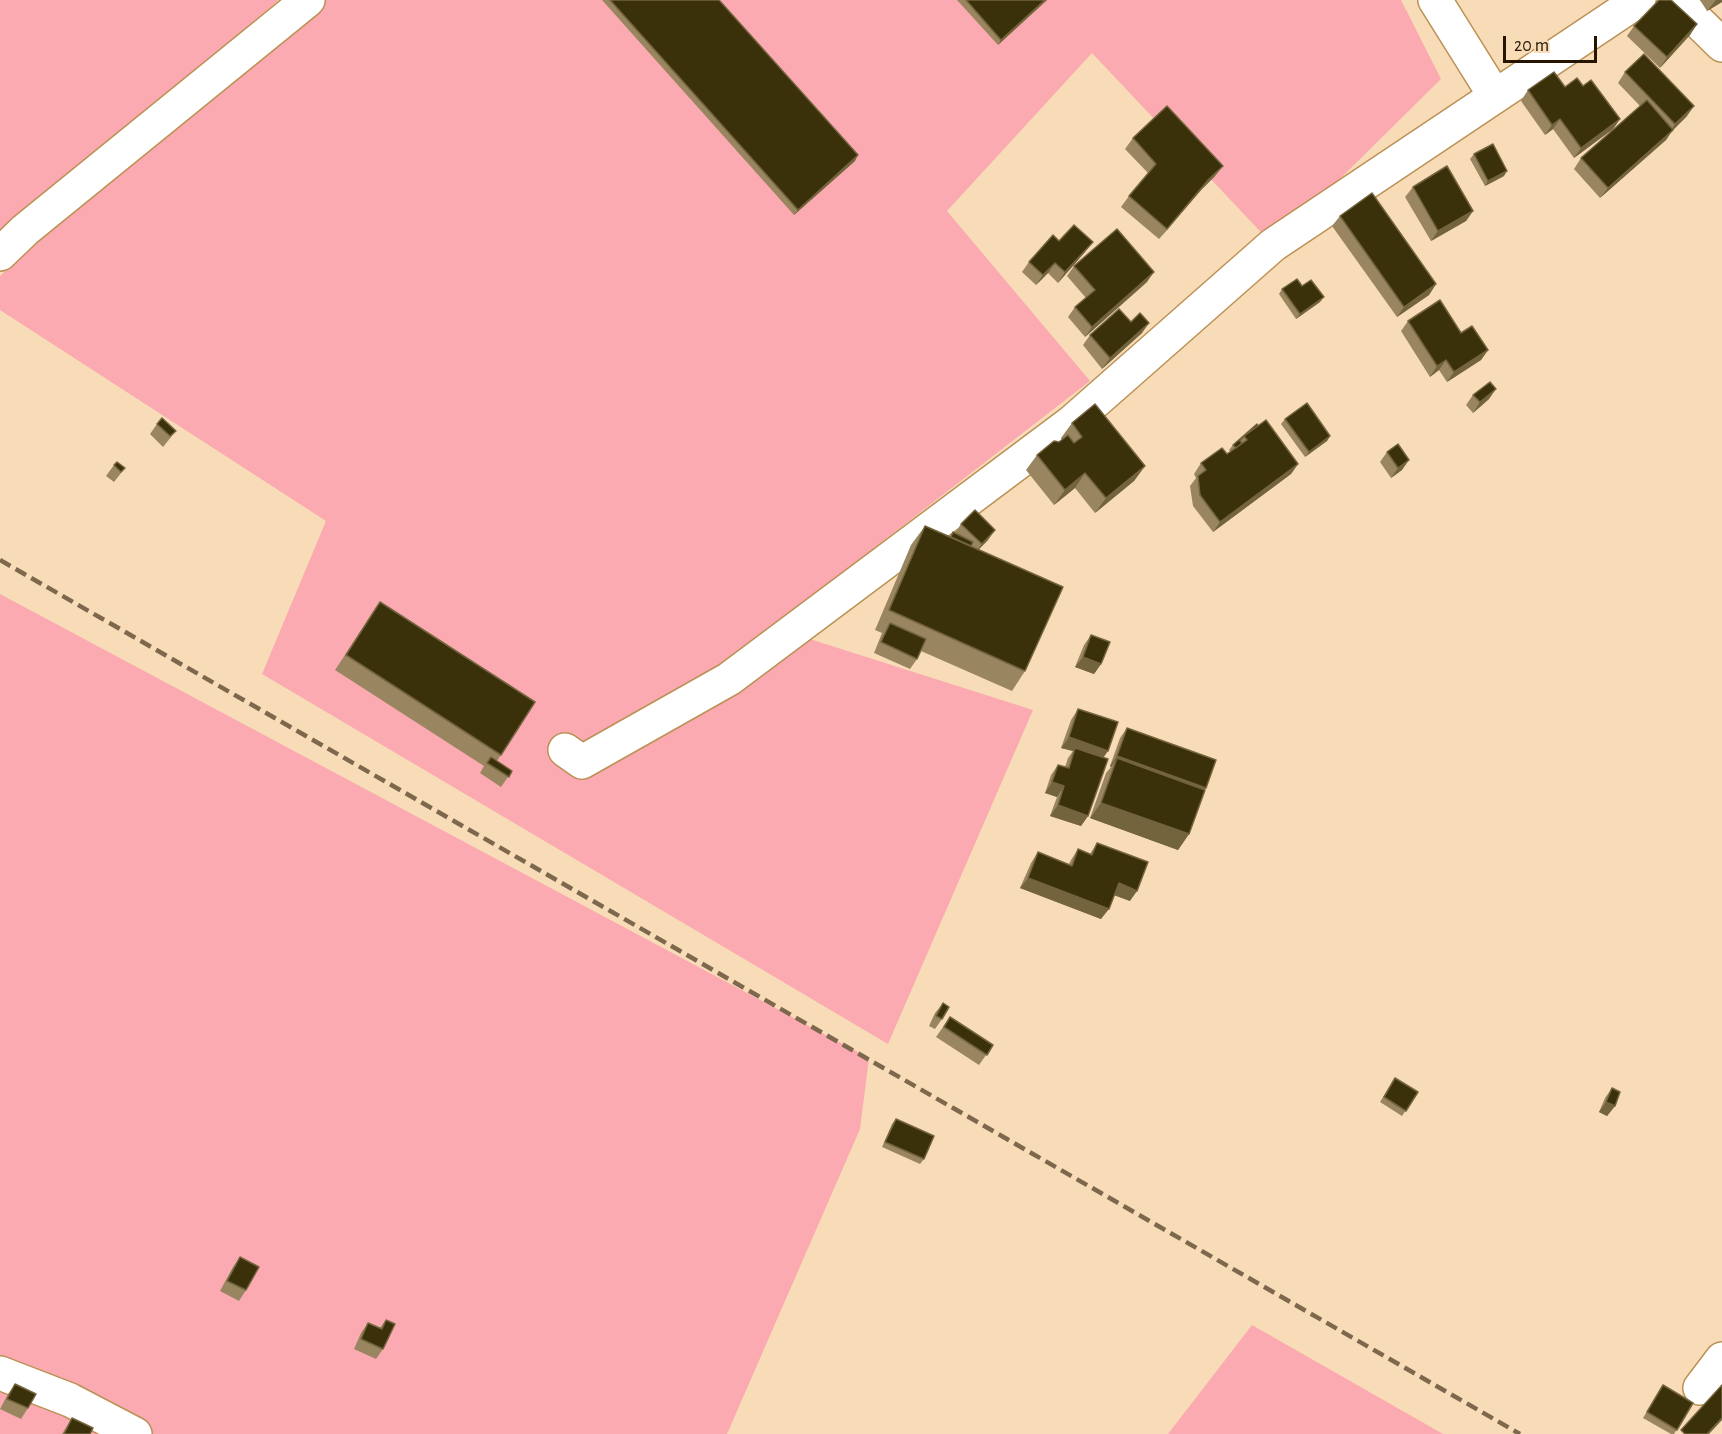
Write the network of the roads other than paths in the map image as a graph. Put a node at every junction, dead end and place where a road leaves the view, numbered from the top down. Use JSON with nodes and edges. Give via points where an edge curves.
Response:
{"nodes":[{"id":1,"x":308,"y":0,"type":"edge"},
{"id":2,"x":1435,"y":0,"type":"edge"},
{"id":3,"x":1639,"y":0,"type":"edge"},
{"id":4,"x":1676,"y":0,"type":"edge"},
{"id":5,"x":1722,"y":45,"type":"edge"},
{"id":6,"x":1495,"y":96,"type":"junction"},
{"id":7,"x":0,"y":254,"type":"edge"},
{"id":8,"x":565,"y":750,"type":"dead end"},
{"id":9,"x":1722,"y":1359,"type":"edge"},
{"id":10,"x":0,"y":1373,"type":"edge"},
{"id":11,"x":1700,"y":1388,"type":"dead end"},
{"id":12,"x":135,"y":1434,"type":"edge"}],
"edges":[{"from":1,"to":7,"type":"street"},
{"from":2,"to":6,"type":"street"},
{"from":3,"to":6,"type":"street"},
{"from":4,"to":5,"type":"street"},
{"from":6,"to":8,"type":"street","via":[[1273,245],[1072,422],[729,679],[582,762]]},
{"from":9,"to":11,"type":"street"},
{"from":10,"to":12,"type":"street","via":[[70,1400]]}]}
